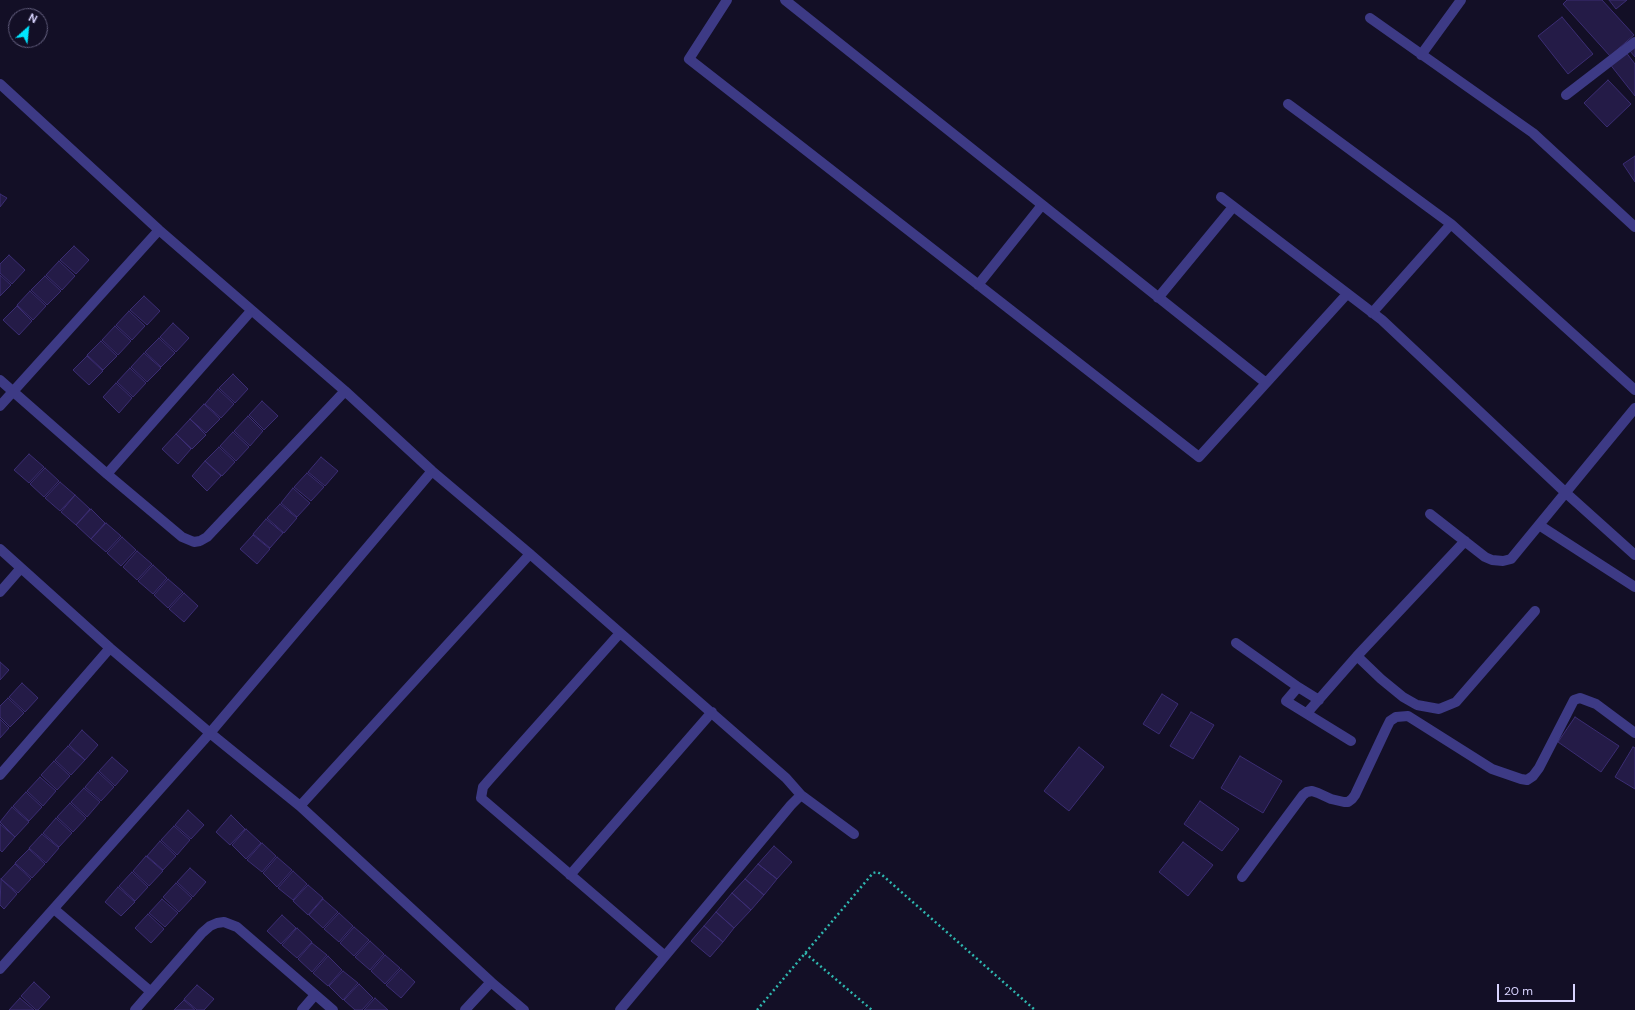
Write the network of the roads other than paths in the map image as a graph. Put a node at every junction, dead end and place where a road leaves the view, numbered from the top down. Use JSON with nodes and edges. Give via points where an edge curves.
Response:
{"nodes":[{"id":1,"x":727,"y":0,"type":"edge"},
{"id":2,"x":785,"y":0,"type":"edge"},
{"id":3,"x":1462,"y":0,"type":"edge"},
{"id":4,"x":1370,"y":18,"type":"dead end"},
{"id":5,"x":1635,"y":42,"type":"edge"},
{"id":6,"x":1421,"y":55,"type":"junction"},
{"id":7,"x":0,"y":84,"type":"edge"},
{"id":8,"x":1566,"y":95,"type":"dead end"},
{"id":9,"x":1288,"y":104,"type":"dead end"},
{"id":10,"x":1221,"y":197,"type":"dead end"},
{"id":11,"x":1042,"y":205,"type":"junction"},
{"id":12,"x":1233,"y":207,"type":"junction"},
{"id":13,"x":1451,"y":224,"type":"junction"},
{"id":14,"x":1635,"y":227,"type":"edge"},
{"id":15,"x":159,"y":230,"type":"junction"},
{"id":16,"x":978,"y":285,"type":"junction"},
{"id":17,"x":1347,"y":294,"type":"junction"},
{"id":18,"x":1158,"y":298,"type":"junction"},
{"id":19,"x":251,"y":311,"type":"junction"},
{"id":20,"x":1372,"y":313,"type":"junction"},
{"id":21,"x":0,"y":380,"type":"edge"},
{"id":22,"x":1266,"y":383,"type":"junction"},
{"id":23,"x":1635,"y":390,"type":"edge"},
{"id":24,"x":12,"y":391,"type":"junction"},
{"id":25,"x":345,"y":391,"type":"junction"},
{"id":26,"x":0,"y":406,"type":"edge"},
{"id":27,"x":1635,"y":408,"type":"edge"},
{"id":28,"x":432,"y":471,"type":"junction"},
{"id":29,"x":107,"y":474,"type":"junction"},
{"id":30,"x":1566,"y":493,"type":"junction"},
{"id":31,"x":1430,"y":514,"type":"dead end"},
{"id":32,"x":1539,"y":525,"type":"junction"},
{"id":33,"x":1465,"y":541,"type":"junction"},
{"id":34,"x":0,"y":549,"type":"edge"},
{"id":35,"x":530,"y":554,"type":"junction"},
{"id":36,"x":1635,"y":555,"type":"edge"},
{"id":37,"x":21,"y":568,"type":"junction"},
{"id":38,"x":1635,"y":587,"type":"edge"},
{"id":39,"x":0,"y":592,"type":"edge"},
{"id":40,"x":1534,"y":611,"type":"dead end"},
{"id":41,"x":620,"y":633,"type":"junction"},
{"id":42,"x":1236,"y":643,"type":"dead end"},
{"id":43,"x":110,"y":648,"type":"junction"},
{"id":44,"x":1357,"y":656,"type":"junction"},
{"id":45,"x":1298,"y":687,"type":"junction"},
{"id":46,"x":1319,"y":700,"type":"junction"},
{"id":47,"x":712,"y":712,"type":"junction"},
{"id":48,"x":1307,"y":713,"type":"junction"},
{"id":49,"x":210,"y":733,"type":"junction"},
{"id":50,"x":1635,"y":733,"type":"edge"},
{"id":51,"x":1351,"y":741,"type":"dead end"},
{"id":52,"x":0,"y":775,"type":"edge"},
{"id":53,"x":801,"y":795,"type":"junction"},
{"id":54,"x":300,"y":806,"type":"junction"},
{"id":55,"x":854,"y":834,"type":"dead end"},
{"id":56,"x":570,"y":875,"type":"junction"},
{"id":57,"x":1242,"y":877,"type":"dead end"},
{"id":58,"x":54,"y":909,"type":"junction"},
{"id":59,"x":665,"y":956,"type":"junction"},
{"id":60,"x":0,"y":969,"type":"edge"},
{"id":61,"x":491,"y":982,"type":"junction"},
{"id":62,"x":150,"y":991,"type":"junction"},
{"id":63,"x":315,"y":995,"type":"junction"},
{"id":64,"x":135,"y":1010,"type":"edge"},
{"id":65,"x":302,"y":1010,"type":"edge"},
{"id":66,"x":333,"y":1010,"type":"edge"},
{"id":67,"x":465,"y":1010,"type":"edge"},
{"id":68,"x":524,"y":1010,"type":"edge"},
{"id":69,"x":620,"y":1010,"type":"edge"}],
"edges":[{"from":1,"to":16,"type":"street","via":[[689,59]]},
{"from":2,"to":11,"type":"street"},
{"from":3,"to":6,"type":"street"},
{"from":4,"to":6,"type":"street"},
{"from":5,"to":8,"type":"street"},
{"from":6,"to":14,"type":"street","via":[[1533,133]]},
{"from":7,"to":15,"type":"street"},
{"from":9,"to":13,"type":"street"},
{"from":10,"to":12,"type":"street"},
{"from":11,"to":16,"type":"street"},
{"from":11,"to":18,"type":"street"},
{"from":12,"to":17,"type":"street"},
{"from":12,"to":18,"type":"street"},
{"from":13,"to":20,"type":"street"},
{"from":13,"to":23,"type":"street"},
{"from":15,"to":19,"type":"street"},
{"from":15,"to":24,"type":"street"},
{"from":16,"to":22,"type":"street","via":[[1199,457]]},
{"from":17,"to":20,"type":"street"},
{"from":17,"to":22,"type":"street"},
{"from":18,"to":22,"type":"street"},
{"from":19,"to":25,"type":"street"},
{"from":19,"to":29,"type":"street"},
{"from":20,"to":30,"type":"street"},
{"from":21,"to":24,"type":"street"},
{"from":24,"to":26,"type":"street"},
{"from":24,"to":29,"type":"street"},
{"from":25,"to":28,"type":"street"},
{"from":25,"to":29,"type":"street","via":[[207,537],[200,541],[194,542],[182,537]]},
{"from":27,"to":30,"type":"street"},
{"from":28,"to":35,"type":"street"},
{"from":28,"to":49,"type":"street"},
{"from":30,"to":32,"type":"street"},
{"from":30,"to":36,"type":"street"},
{"from":31,"to":33,"type":"street"},
{"from":32,"to":33,"type":"street","via":[[1511,559],[1503,561],[1485,557]]},
{"from":32,"to":38,"type":"street"},
{"from":33,"to":44,"type":"street"},
{"from":34,"to":37,"type":"street"},
{"from":35,"to":41,"type":"street"},
{"from":35,"to":54,"type":"street"},
{"from":37,"to":39,"type":"street"},
{"from":37,"to":43,"type":"street"},
{"from":40,"to":44,"type":"street","via":[[1456,702],[1440,709],[1417,705],[1404,697]]},
{"from":41,"to":47,"type":"street"},
{"from":41,"to":56,"type":"street","via":[[483,787],[481,798]]},
{"from":42,"to":45,"type":"street"},
{"from":43,"to":49,"type":"street"},
{"from":43,"to":52,"type":"street"},
{"from":44,"to":46,"type":"street"},
{"from":45,"to":46,"type":"street"},
{"from":45,"to":48,"type":"street","via":[[1286,701]]},
{"from":46,"to":48,"type":"street"},
{"from":47,"to":53,"type":"street","via":[[786,778]]},
{"from":47,"to":56,"type":"street"},
{"from":48,"to":51,"type":"street"},
{"from":49,"to":54,"type":"street"},
{"from":49,"to":58,"type":"street"},
{"from":50,"to":57,"type":"street","via":[[1596,704],[1580,698],[1574,700],[1539,768],[1527,780],[1492,769],[1408,716],[1396,716],[1390,721],[1352,799],[1344,802],[1312,791],[1307,792]]},
{"from":53,"to":55,"type":"street"},
{"from":53,"to":59,"type":"street"},
{"from":54,"to":61,"type":"street"},
{"from":56,"to":59,"type":"street"},
{"from":58,"to":60,"type":"street"},
{"from":58,"to":62,"type":"street"},
{"from":59,"to":69,"type":"street"},
{"from":61,"to":67,"type":"street"},
{"from":61,"to":68,"type":"street"},
{"from":62,"to":63,"type":"street","via":[[202,933],[210,926],[224,922],[237,927]]},
{"from":62,"to":64,"type":"street"},
{"from":63,"to":65,"type":"street"},
{"from":63,"to":66,"type":"street"}]}
